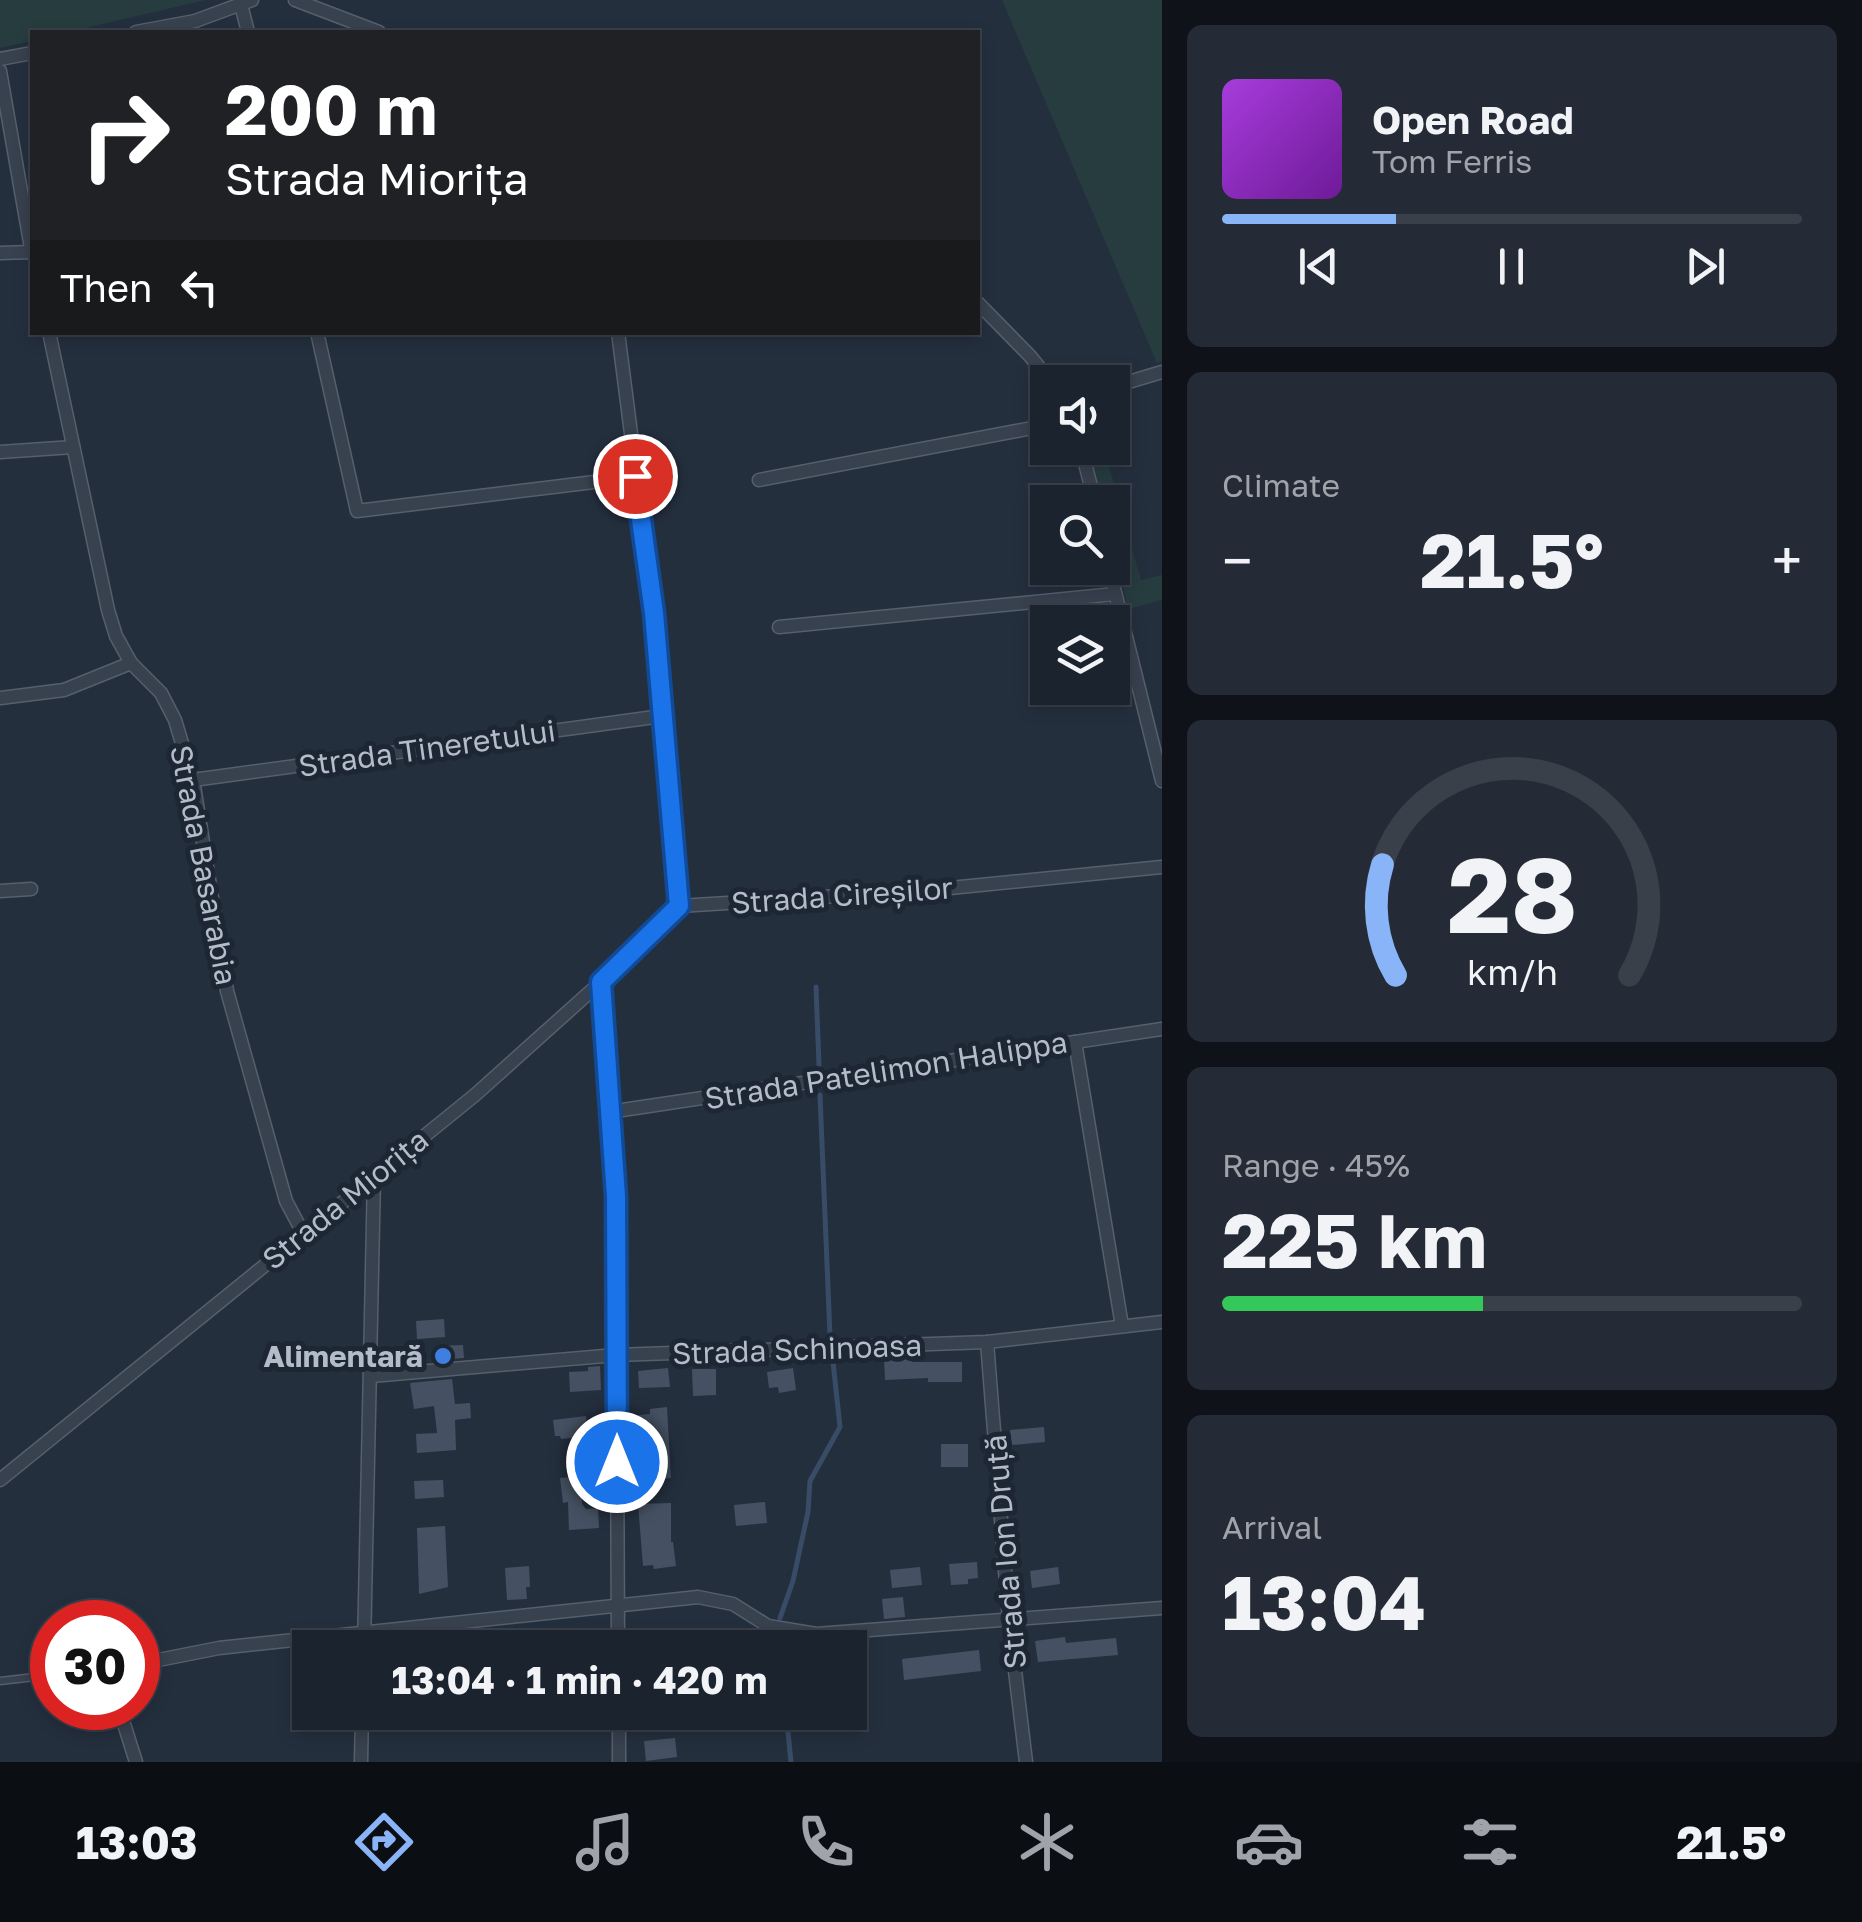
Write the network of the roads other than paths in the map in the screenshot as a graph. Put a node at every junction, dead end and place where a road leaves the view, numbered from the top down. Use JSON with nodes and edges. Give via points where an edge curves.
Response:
{"nodes":[{"id":1,"x":295,"y":0,"type":"edge"},
{"id":2,"x":246,"y":3,"type":"edge"},
{"id":3,"x":147,"y":30,"type":"edge"},
{"id":4,"x":248,"y":30,"type":"edge"},
{"id":5,"x":375,"y":30,"type":"edge"},
{"id":6,"x":30,"y":53,"type":"edge"},
{"id":7,"x":0,"y":59,"type":"edge"},
{"id":8,"x":0,"y":71,"type":"edge"},
{"id":9,"x":30,"y":242,"type":"edge"},
{"id":10,"x":0,"y":253,"type":"edge"},
{"id":11,"x":30,"y":253,"type":"edge"},
{"id":12,"x":980,"y":305,"type":"edge"},
{"id":13,"x":50,"y":335,"type":"edge"},
{"id":14,"x":317,"y":335,"type":"edge"},
{"id":15,"x":618,"y":335,"type":"edge"},
{"id":16,"x":1037,"y":365,"type":"edge"},
{"id":17,"x":1162,"y":372,"type":"edge"},
{"id":18,"x":1130,"y":382,"type":"edge"},
{"id":19,"x":1030,"y":428,"type":"edge"},
{"id":20,"x":73,"y":447,"type":"junction"},
{"id":21,"x":0,"y":452,"type":"edge"},
{"id":22,"x":635,"y":476,"type":"junction"},
{"id":23,"x":758,"y":480,"type":"dead end"},
{"id":24,"x":1113,"y":585,"type":"edge"},
{"id":25,"x":1115,"y":594,"type":"junction"},
{"id":26,"x":779,"y":627,"type":"dead end"},
{"id":27,"x":131,"y":663,"type":"junction"},
{"id":28,"x":0,"y":698,"type":"edge"},
{"id":29,"x":662,"y":716,"type":"junction"},
{"id":30,"x":1157,"y":742,"type":"edge"},
{"id":31,"x":193,"y":780,"type":"junction"},
{"id":32,"x":1162,"y":781,"type":"edge"},
{"id":33,"x":1162,"y":867,"type":"edge"},
{"id":34,"x":31,"y":889,"type":"dead end"},
{"id":35,"x":0,"y":891,"type":"edge"},
{"id":36,"x":679,"y":906,"type":"junction"},
{"id":37,"x":601,"y":982,"type":"junction"},
{"id":38,"x":1162,"y":1029,"type":"edge"},
{"id":39,"x":1076,"y":1042,"type":"junction"},
{"id":40,"x":609,"y":1112,"type":"junction"},
{"id":41,"x":374,"y":1176,"type":"junction"},
{"id":42,"x":303,"y":1233,"type":"junction"},
{"id":43,"x":1162,"y":1322,"type":"edge"},
{"id":44,"x":1122,"y":1326,"type":"junction"},
{"id":45,"x":987,"y":1342,"type":"junction"},
{"id":46,"x":616,"y":1355,"type":"junction"},
{"id":47,"x":372,"y":1376,"type":"junction"},
{"id":48,"x":0,"y":1480,"type":"edge"},
{"id":49,"x":618,"y":1605,"type":"junction"},
{"id":50,"x":1162,"y":1608,"type":"edge"},
{"id":51,"x":1008,"y":1621,"type":"junction"},
{"id":52,"x":364,"y":1630,"type":"edge"},
{"id":53,"x":442,"y":1630,"type":"edge"},
{"id":54,"x":618,"y":1630,"type":"edge"},
{"id":55,"x":292,"y":1644,"type":"edge"},
{"id":56,"x":160,"y":1660,"type":"edge"},
{"id":57,"x":30,"y":1678,"type":"edge"},
{"id":58,"x":0,"y":1681,"type":"edge"},
{"id":59,"x":125,"y":1730,"type":"edge"},
{"id":60,"x":362,"y":1730,"type":"edge"},
{"id":61,"x":618,"y":1730,"type":"edge"},
{"id":62,"x":136,"y":1762,"type":"edge"},
{"id":63,"x":361,"y":1762,"type":"edge"},
{"id":64,"x":618,"y":1762,"type":"edge"},
{"id":65,"x":1026,"y":1762,"type":"edge"}],
"edges":[{"from":1,"to":5,"type":"street"},
{"from":2,"to":3,"type":"street"},
{"from":2,"to":4,"type":"street"},
{"from":6,"to":7,"type":"street"},
{"from":8,"to":9,"type":"street"},
{"from":10,"to":11,"type":"street"},
{"from":12,"to":16,"type":"street"},
{"from":13,"to":20,"type":"street","name":"Strada Basarabia"},
{"from":14,"to":22,"type":"street","via":[[357,511]]},
{"from":15,"to":22,"type":"street"},
{"from":17,"to":18,"type":"street"},
{"from":19,"to":23,"type":"street"},
{"from":20,"to":21,"type":"street"},
{"from":20,"to":27,"type":"street","name":"Strada Basarabia","via":[[108,610]]},
{"from":22,"to":29,"type":"street"},
{"from":24,"to":25,"type":"street"},
{"from":25,"to":26,"type":"street"},
{"from":25,"to":30,"type":"street"},
{"from":27,"to":28,"type":"street","via":[[64,690]]},
{"from":27,"to":31,"type":"street","name":"Strada Basarabia","via":[[168,706]]},
{"from":29,"to":31,"type":"street","name":"Strada Tineretului"},
{"from":29,"to":36,"type":"street"},
{"from":30,"to":32,"type":"street"},
{"from":31,"to":42,"type":"street","name":"Strada Basarabia","via":[[228,991],[286,1201]]},
{"from":33,"to":36,"type":"street","name":"Strada Cireșilor"},
{"from":34,"to":35,"type":"street"},
{"from":36,"to":37,"type":"street","name":"Strada Miorița"},
{"from":37,"to":40,"type":"street"},
{"from":37,"to":41,"type":"street","name":"Strada Miorița"},
{"from":38,"to":39,"type":"street","name":"Strada Patelimon Halippa"},
{"from":39,"to":40,"type":"street","name":"Strada Patelimon Halippa"},
{"from":39,"to":44,"type":"street"},
{"from":40,"to":46,"type":"street"},
{"from":41,"to":42,"type":"street","name":"Strada Miorița"},
{"from":41,"to":47,"type":"street"},
{"from":42,"to":48,"type":"street","name":"Strada Miorița"},
{"from":43,"to":44,"type":"street","name":"Strada Schinoasa"},
{"from":44,"to":45,"type":"street","name":"Strada Schinoasa"},
{"from":45,"to":46,"type":"street","name":"Strada Schinoasa"},
{"from":45,"to":51,"type":"street","name":"Strada Ion Druță"},
{"from":46,"to":47,"type":"street","name":"Strada Schinoasa"},
{"from":46,"to":49,"type":"street"},
{"from":47,"to":52,"type":"street"},
{"from":49,"to":51,"type":"street","via":[[718,1599],[768,1626],[816,1634]]},
{"from":49,"to":53,"type":"street"},
{"from":49,"to":54,"type":"street"},
{"from":50,"to":51,"type":"street"},
{"from":51,"to":65,"type":"street","name":"Strada Ion Druță"},
{"from":55,"to":56,"type":"street"},
{"from":57,"to":58,"type":"lane"},
{"from":59,"to":62,"type":"street"},
{"from":60,"to":63,"type":"street"},
{"from":61,"to":64,"type":"street"}]}
